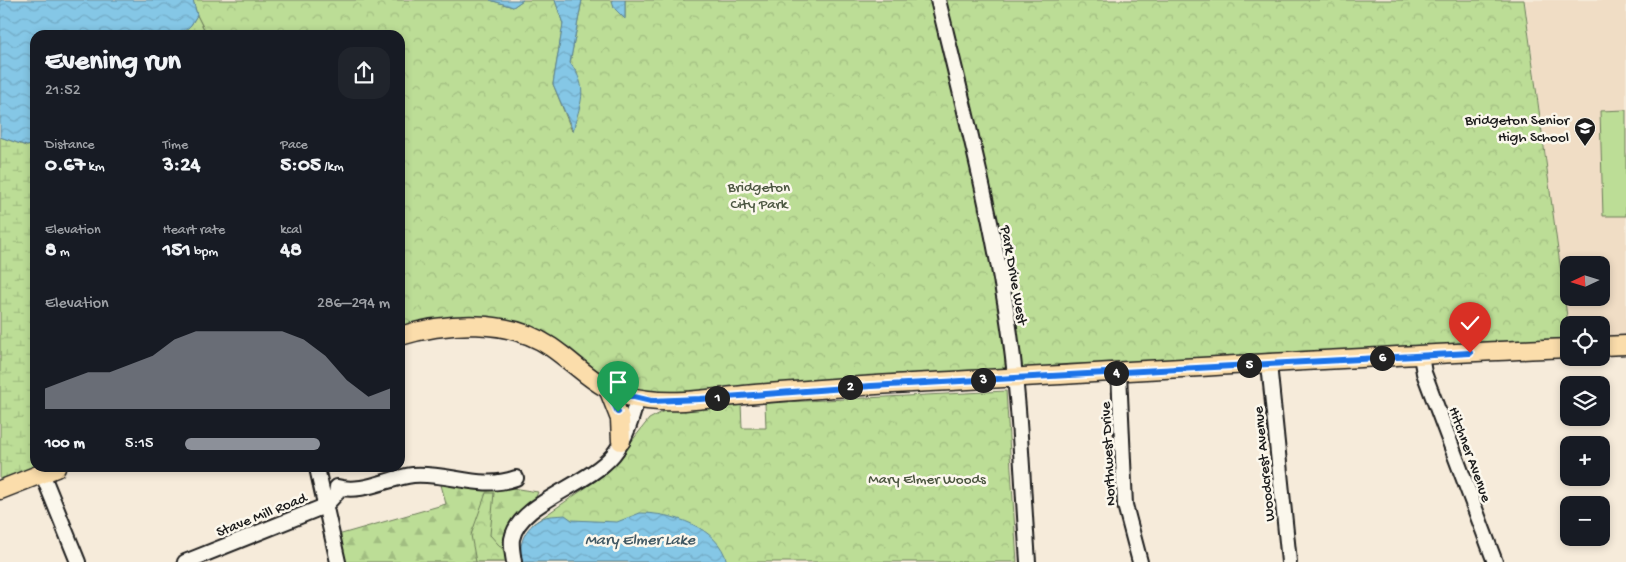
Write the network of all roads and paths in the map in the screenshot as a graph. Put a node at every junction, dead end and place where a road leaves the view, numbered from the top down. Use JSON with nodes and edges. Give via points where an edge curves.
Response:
{"nodes":[{"id":1,"x":938,"y":0,"type":"edge"},
{"id":2,"x":405,"y":335,"type":"edge"},
{"id":3,"x":1626,"y":345,"type":"edge"},
{"id":4,"x":1610,"y":346,"type":"edge"},
{"id":5,"x":1560,"y":348,"type":"edge"},
{"id":6,"x":1421,"y":356,"type":"junction"},
{"id":7,"x":1269,"y":364,"type":"junction"},
{"id":8,"x":1119,"y":373,"type":"junction"},
{"id":9,"x":1014,"y":378,"type":"junction"},
{"id":10,"x":609,"y":391,"type":"junction"},
{"id":11,"x":637,"y":399,"type":"junction"},
{"id":12,"x":622,"y":441,"type":"junction"},
{"id":13,"x":44,"y":472,"type":"edge"},
{"id":14,"x":50,"y":472,"type":"edge"},
{"id":15,"x":318,"y":472,"type":"edge"},
{"id":16,"x":516,"y":478,"type":"dead end"},
{"id":17,"x":0,"y":490,"type":"edge"},
{"id":18,"x":325,"y":506,"type":"junction"},
{"id":19,"x":78,"y":562,"type":"edge"},
{"id":20,"x":185,"y":562,"type":"edge"},
{"id":21,"x":338,"y":562,"type":"edge"},
{"id":22,"x":514,"y":562,"type":"edge"},
{"id":23,"x":1028,"y":562,"type":"edge"},
{"id":24,"x":1140,"y":562,"type":"edge"},
{"id":25,"x":1289,"y":562,"type":"edge"},
{"id":26,"x":1495,"y":562,"type":"edge"}],
"edges":[{"from":1,"to":9,"type":"street","name":"Park Drive West","via":[[996,257]]},
{"from":2,"to":10,"type":"main road","via":[[463,326],[515,330],[547,344]]},
{"from":3,"to":4,"type":"main road"},
{"from":5,"to":6,"type":"main road"},
{"from":6,"to":7,"type":"main road"},
{"from":6,"to":26,"type":"street","name":"Hitchner Avenue","via":[[1424,372]]},
{"from":7,"to":8,"type":"main road"},
{"from":7,"to":25,"type":"street","name":"Woodcrest Avenue"},
{"from":8,"to":9,"type":"main road"},
{"from":8,"to":24,"type":"street","name":"Northwest Drive","via":[[1125,505]]},
{"from":9,"to":11,"type":"main road","via":[[700,399]]},
{"from":9,"to":23,"type":"street","name":"Park Drive West"},
{"from":10,"to":11,"type":"main road"},
{"from":10,"to":12,"type":"main road","via":[[620,419]]},
{"from":11,"to":12,"type":"street"},
{"from":12,"to":22,"type":"street","via":[[588,477],[523,517],[512,538]]},
{"from":13,"to":17,"type":"main road"},
{"from":14,"to":19,"type":"street"},
{"from":15,"to":18,"type":"street"},
{"from":16,"to":18,"type":"street","name":"Stave Mill Road","via":[[491,484],[404,476],[351,489],[337,487],[336,494]]},
{"from":18,"to":20,"type":"street","name":"Stave Mill Road"},
{"from":18,"to":21,"type":"street"}]}
